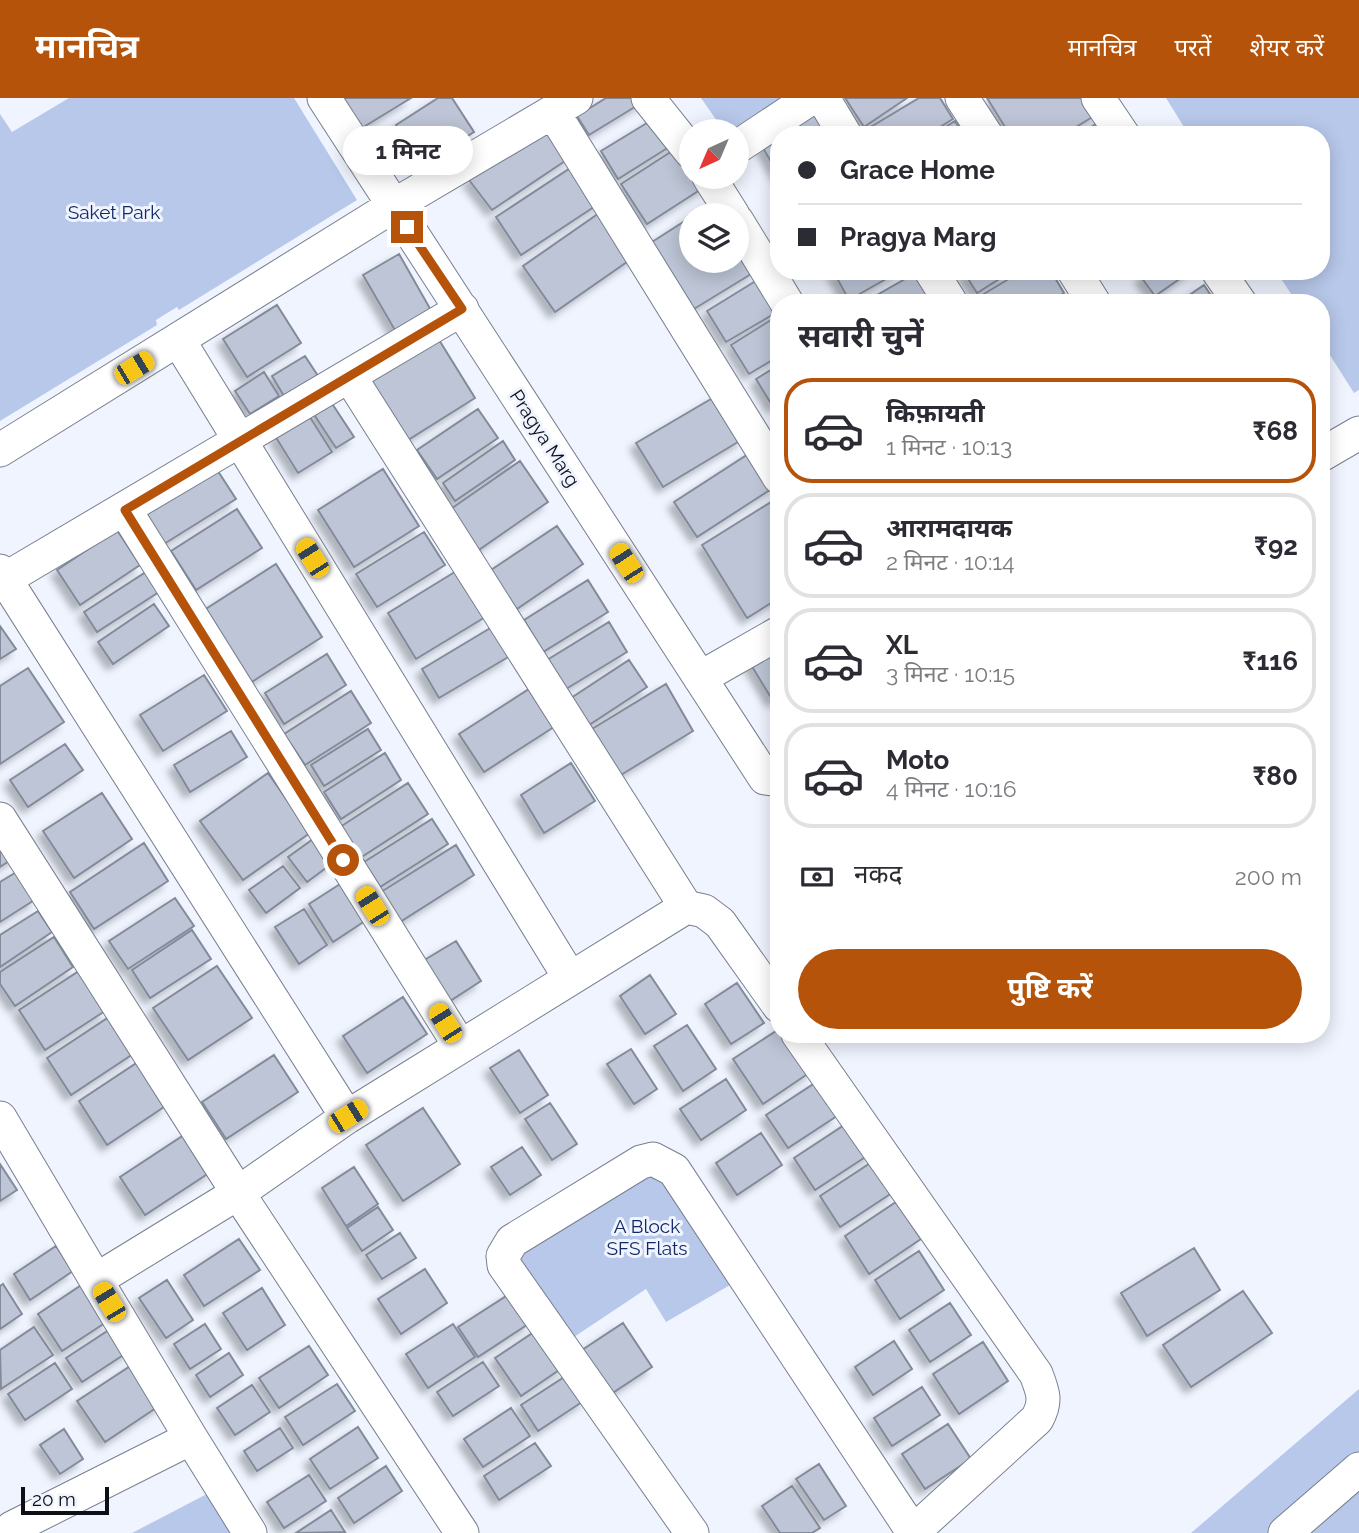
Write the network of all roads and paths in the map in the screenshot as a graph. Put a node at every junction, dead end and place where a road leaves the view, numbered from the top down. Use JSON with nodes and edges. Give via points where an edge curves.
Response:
{"nodes":[{"id":1,"x":324,"y":98,"type":"edge"},
{"id":2,"x":648,"y":98,"type":"edge"},
{"id":3,"x":811,"y":98,"type":"edge"},
{"id":4,"x":823,"y":98,"type":"edge"},
{"id":5,"x":962,"y":98,"type":"edge"},
{"id":6,"x":1098,"y":98,"type":"edge"},
{"id":7,"x":565,"y":105,"type":"edge"},
{"id":8,"x":840,"y":126,"type":"edge"},
{"id":9,"x":980,"y":126,"type":"edge"},
{"id":10,"x":1117,"y":126,"type":"edge"},
{"id":11,"x":679,"y":137,"type":"edge"},
{"id":12,"x":749,"y":139,"type":"edge"},
{"id":13,"x":393,"y":206,"type":"junction"},
{"id":14,"x":749,"y":241,"type":"edge"},
{"id":15,"x":770,"y":275,"type":"edge"},
{"id":16,"x":462,"y":309,"type":"junction"},
{"id":17,"x":179,"y":341,"type":"junction"},
{"id":18,"x":350,"y":377,"type":"junction"},
{"id":19,"x":1359,"y":433,"type":"edge"},
{"id":20,"x":240,"y":442,"type":"junction"},
{"id":21,"x":0,"y":450,"type":"edge"},
{"id":22,"x":1330,"y":450,"type":"edge"},
{"id":23,"x":770,"y":461,"type":"edge"},
{"id":24,"x":125,"y":510,"type":"junction"},
{"id":25,"x":2,"y":577,"type":"edge"},
{"id":26,"x":770,"y":638,"type":"edge"},
{"id":27,"x":700,"y":678,"type":"junction"},
{"id":28,"x":770,"y":776,"type":"edge"},
{"id":29,"x":0,"y":819,"type":"edge"},
{"id":30,"x":686,"y":907,"type":"junction"},
{"id":31,"x":570,"y":978,"type":"junction"},
{"id":32,"x":770,"y":993,"type":"edge"},
{"id":33,"x":804,"y":1043,"type":"edge"},
{"id":34,"x":460,"y":1046,"type":"junction"},
{"id":35,"x":348,"y":1116,"type":"junction"},
{"id":36,"x":0,"y":1118,"type":"edge"},
{"id":37,"x":238,"y":1193,"type":"junction"},
{"id":38,"x":96,"y":1280,"type":"junction"},
{"id":39,"x":191,"y":1438,"type":"junction"},
{"id":40,"x":1359,"y":1469,"type":"edge"},
{"id":41,"x":9,"y":1523,"type":"edge"},
{"id":42,"x":250,"y":1533,"type":"edge"},
{"id":43,"x":462,"y":1533,"type":"edge"},
{"id":44,"x":692,"y":1533,"type":"edge"},
{"id":45,"x":912,"y":1533,"type":"edge"},
{"id":46,"x":1285,"y":1533,"type":"edge"}],
"edges":[{"from":1,"to":13,"type":"street","name":"Pragya Marg"},
{"from":2,"to":11,"type":"street"},
{"from":3,"to":12,"type":"street"},
{"from":4,"to":8,"type":"street"},
{"from":5,"to":9,"type":"street"},
{"from":6,"to":10,"type":"street"},
{"from":7,"to":13,"type":"street"},
{"from":7,"to":23,"type":"street"},
{"from":13,"to":16,"type":"street","name":"Pragya Marg"},
{"from":13,"to":17,"type":"street"},
{"from":14,"to":15,"type":"street"},
{"from":16,"to":18,"type":"street"},
{"from":16,"to":27,"type":"street","name":"Pragya Marg"},
{"from":17,"to":20,"type":"street"},
{"from":17,"to":21,"type":"street"},
{"from":18,"to":20,"type":"street"},
{"from":18,"to":30,"type":"street"},
{"from":19,"to":22,"type":"street"},
{"from":20,"to":24,"type":"street"},
{"from":20,"to":31,"type":"street"},
{"from":24,"to":25,"type":"street"},
{"from":24,"to":34,"type":"street"},
{"from":25,"to":35,"type":"street"},
{"from":26,"to":27,"type":"street"},
{"from":27,"to":28,"type":"street","name":"Pragya Marg"},
{"from":29,"to":37,"type":"street"},
{"from":30,"to":31,"type":"street"},
{"from":30,"to":32,"type":"street","via":[[704,911],[720,923]]},
{"from":31,"to":34,"type":"street"},
{"from":33,"to":45,"type":"street","via":[[1035,1374],[1045,1395],[1037,1419]]},
{"from":34,"to":35,"type":"street"},
{"from":35,"to":37,"type":"street"},
{"from":36,"to":38,"type":"street"},
{"from":37,"to":38,"type":"street"},
{"from":37,"to":43,"type":"street"},
{"from":38,"to":39,"type":"street"},
{"from":39,"to":41,"type":"street"},
{"from":39,"to":42,"type":"street"},
{"from":40,"to":46,"type":"street"},
{"from":44,"to":45,"type":"street","via":[[504,1265],[503,1256],[512,1241],[653,1159],[674,1170]]}]}
